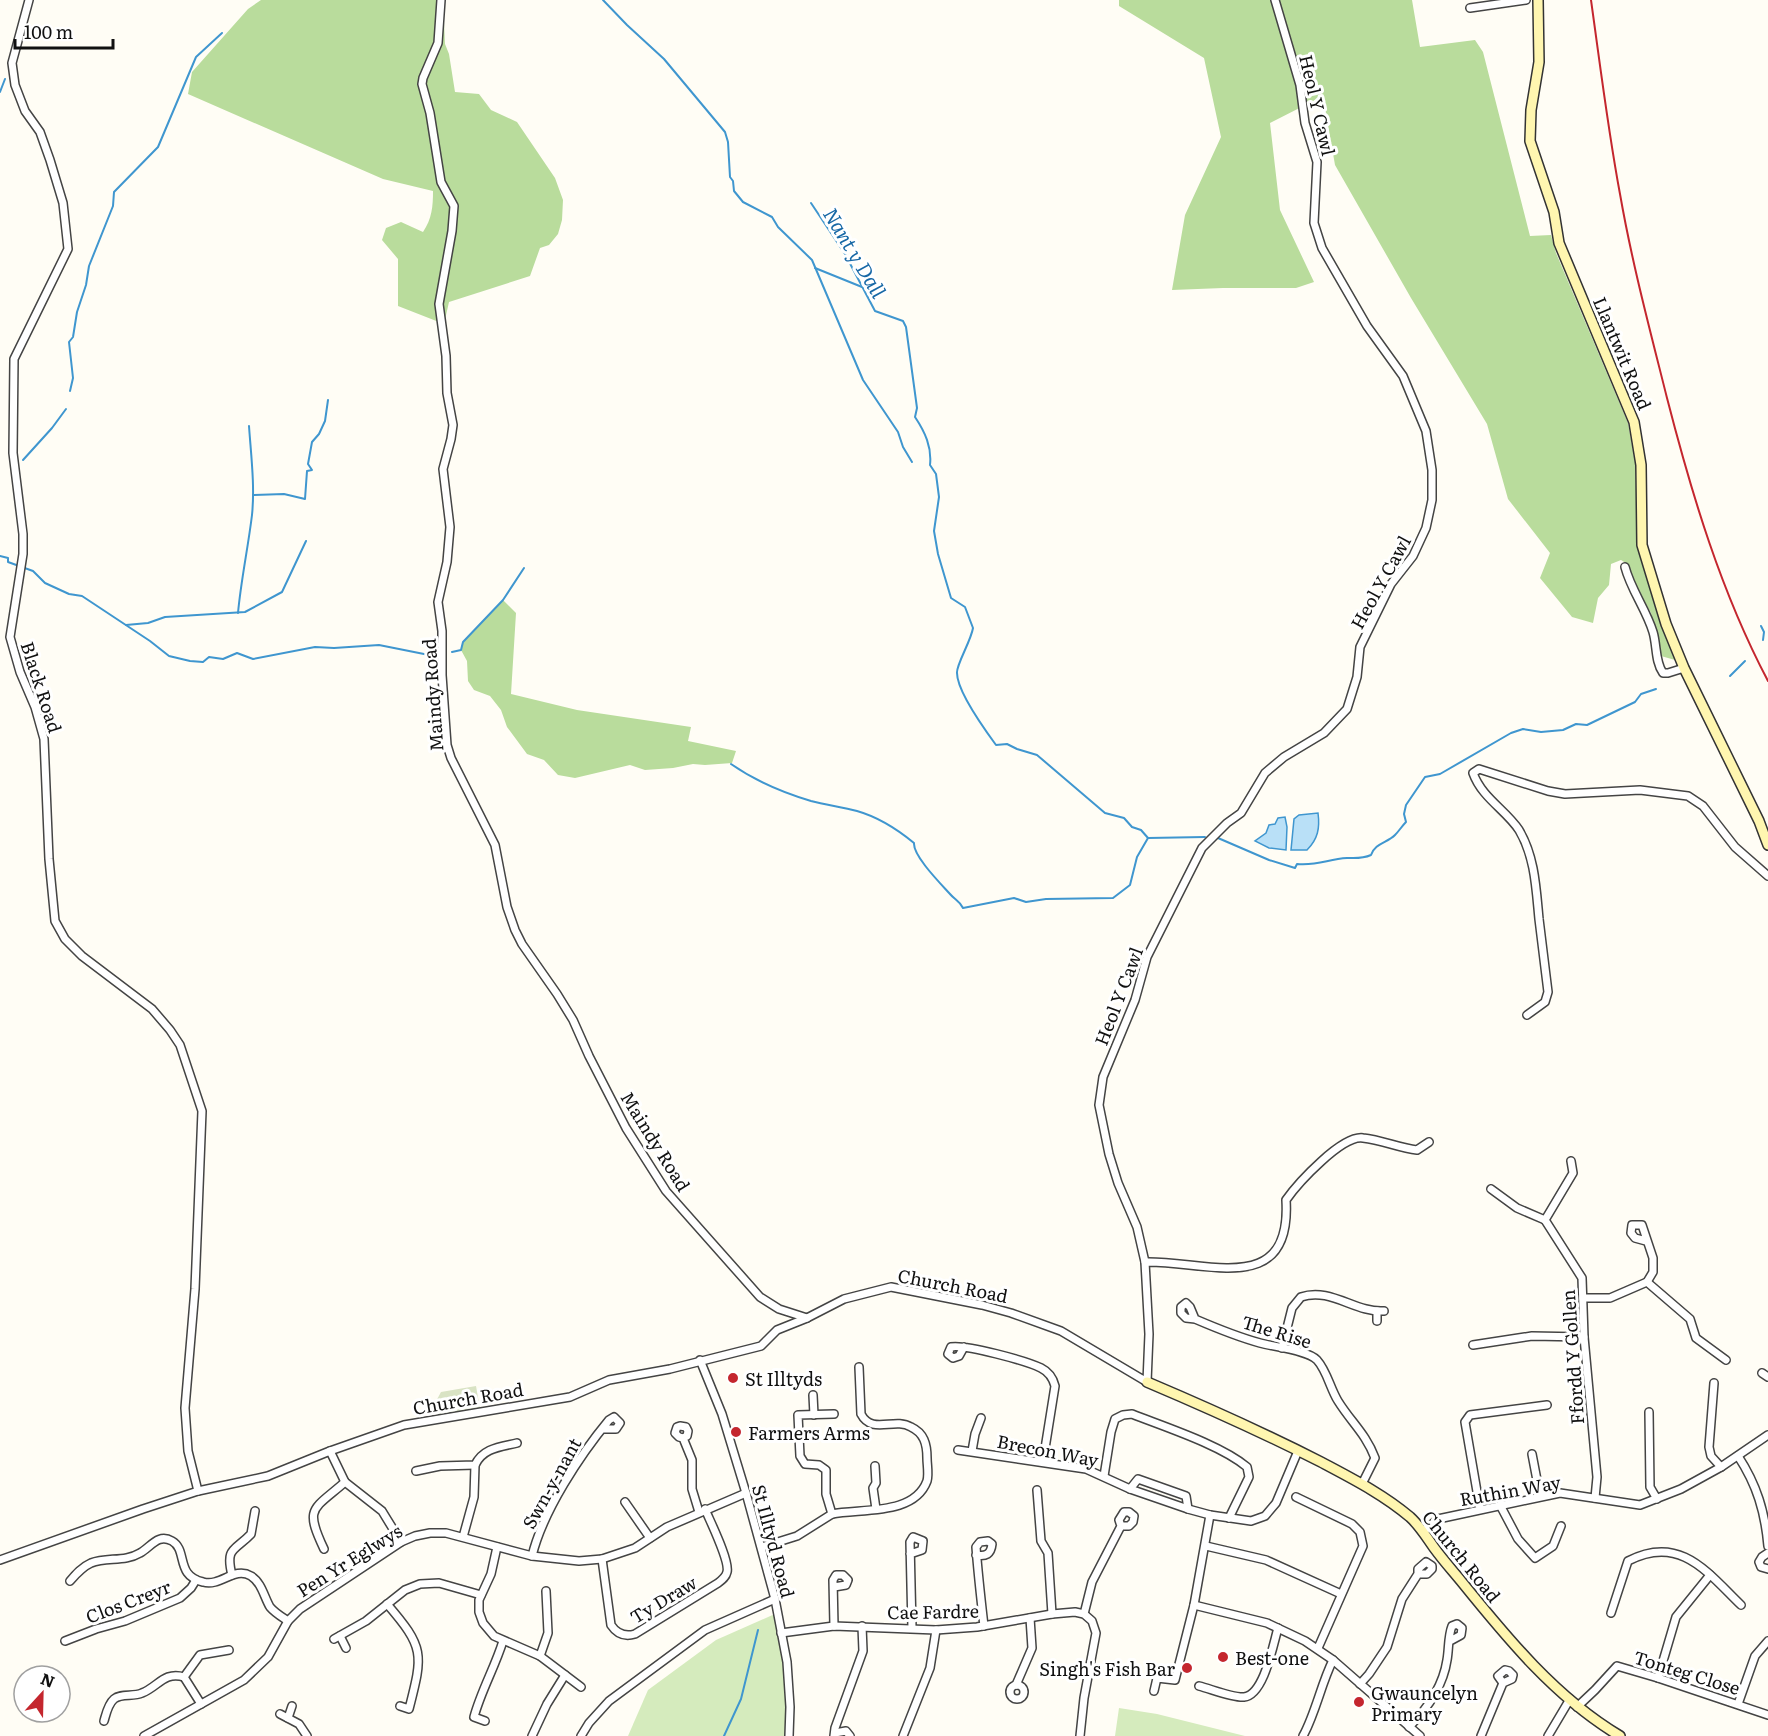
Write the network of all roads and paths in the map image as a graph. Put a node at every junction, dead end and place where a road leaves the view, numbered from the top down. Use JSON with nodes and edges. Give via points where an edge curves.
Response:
{"nodes":[{"id":1,"x":29,"y":0,"type":"edge"},
{"id":2,"x":441,"y":0,"type":"edge"},
{"id":3,"x":1275,"y":0,"type":"edge"},
{"id":4,"x":1526,"y":0,"type":"edge"},
{"id":5,"x":1538,"y":0,"type":"edge"},
{"id":6,"x":1470,"y":8,"type":"dead end"},
{"id":7,"x":1625,"y":567,"type":"dead end"},
{"id":8,"x":1684,"y":668,"type":"junction"},
{"id":9,"x":1768,"y":845,"type":"edge"},
{"id":10,"x":1768,"y":876,"type":"edge"},
{"id":11,"x":1527,"y":1015,"type":"dead end"},
{"id":12,"x":1429,"y":1142,"type":"dead end"},
{"id":13,"x":1571,"y":1161,"type":"dead end"},
{"id":14,"x":1491,"y":1189,"type":"dead end"},
{"id":15,"x":1545,"y":1220,"type":"junction"},
{"id":16,"x":1646,"y":1241,"type":"dead end"},
{"id":17,"x":1145,"y":1262,"type":"junction"},
{"id":18,"x":1647,"y":1282,"type":"junction"},
{"id":19,"x":1583,"y":1298,"type":"junction"},
{"id":20,"x":807,"y":1318,"type":"junction"},
{"id":21,"x":1195,"y":1319,"type":"dead end"},
{"id":22,"x":1377,"y":1321,"type":"dead end"},
{"id":23,"x":1584,"y":1337,"type":"junction"},
{"id":24,"x":1473,"y":1345,"type":"dead end"},
{"id":25,"x":964,"y":1347,"type":"dead end"},
{"id":26,"x":1282,"y":1348,"type":"junction"},
{"id":27,"x":700,"y":1360,"type":"junction"},
{"id":28,"x":1726,"y":1360,"type":"dead end"},
{"id":29,"x":859,"y":1367,"type":"dead end"},
{"id":30,"x":1147,"y":1382,"type":"junction"},
{"id":31,"x":1714,"y":1383,"type":"dead end"},
{"id":32,"x":813,"y":1395,"type":"dead end"},
{"id":33,"x":1547,"y":1405,"type":"dead end"},
{"id":34,"x":1649,"y":1412,"type":"dead end"},
{"id":35,"x":834,"y":1414,"type":"dead end"},
{"id":36,"x":814,"y":1415,"type":"junction"},
{"id":37,"x":981,"y":1418,"type":"dead end"},
{"id":38,"x":603,"y":1429,"type":"dead end"},
{"id":39,"x":1768,"y":1435,"type":"edge"},
{"id":40,"x":683,"y":1438,"type":"dead end"},
{"id":41,"x":517,"y":1443,"type":"dead end"},
{"id":42,"x":958,"y":1450,"type":"dead end"},
{"id":43,"x":330,"y":1451,"type":"junction"},
{"id":44,"x":972,"y":1451,"type":"junction"},
{"id":45,"x":1298,"y":1451,"type":"junction"},
{"id":46,"x":1532,"y":1454,"type":"dead end"},
{"id":47,"x":1738,"y":1456,"type":"junction"},
{"id":48,"x":1043,"y":1461,"type":"junction"},
{"id":49,"x":475,"y":1465,"type":"junction"},
{"id":50,"x":875,"y":1466,"type":"dead end"},
{"id":51,"x":1721,"y":1467,"type":"junction"},
{"id":52,"x":416,"y":1471,"type":"dead end"},
{"id":53,"x":1104,"y":1476,"type":"junction"},
{"id":54,"x":345,"y":1482,"type":"junction"},
{"id":55,"x":1362,"y":1484,"type":"junction"},
{"id":56,"x":1130,"y":1489,"type":"junction"},
{"id":57,"x":1037,"y":1490,"type":"dead end"},
{"id":58,"x":198,"y":1491,"type":"junction"},
{"id":59,"x":746,"y":1493,"type":"junction"},
{"id":60,"x":1540,"y":1496,"type":"junction"},
{"id":61,"x":1296,"y":1497,"type":"dead end"},
{"id":62,"x":1595,"y":1498,"type":"junction"},
{"id":63,"x":1657,"y":1498,"type":"junction"},
{"id":64,"x":625,"y":1502,"type":"dead end"},
{"id":65,"x":1500,"y":1505,"type":"junction"},
{"id":66,"x":876,"y":1509,"type":"junction"},
{"id":67,"x":1188,"y":1509,"type":"junction"},
{"id":68,"x":1480,"y":1509,"type":"junction"},
{"id":69,"x":702,"y":1510,"type":"junction"},
{"id":70,"x":255,"y":1511,"type":"dead end"},
{"id":71,"x":832,"y":1514,"type":"junction"},
{"id":72,"x":1210,"y":1515,"type":"junction"},
{"id":73,"x":1229,"y":1518,"type":"junction"},
{"id":74,"x":1121,"y":1526,"type":"dead end"},
{"id":75,"x":1561,"y":1526,"type":"dead end"},
{"id":76,"x":1424,"y":1531,"type":"junction"},
{"id":77,"x":463,"y":1537,"type":"junction"},
{"id":78,"x":650,"y":1538,"type":"junction"},
{"id":79,"x":401,"y":1542,"type":"junction"},
{"id":80,"x":1206,"y":1546,"type":"junction"},
{"id":81,"x":1768,"y":1546,"type":"edge"},
{"id":82,"x":497,"y":1547,"type":"junction"},
{"id":83,"x":762,"y":1547,"type":"junction"},
{"id":84,"x":324,"y":1549,"type":"dead end"},
{"id":85,"x":1768,"y":1553,"type":"edge"},
{"id":86,"x":910,"y":1554,"type":"dead end"},
{"id":87,"x":976,"y":1555,"type":"dead end"},
{"id":88,"x":532,"y":1556,"type":"junction"},
{"id":89,"x":602,"y":1559,"type":"junction"},
{"id":90,"x":0,"y":1560,"type":"edge"},
{"id":91,"x":1768,"y":1569,"type":"edge"},
{"id":92,"x":1418,"y":1574,"type":"dead end"},
{"id":93,"x":232,"y":1575,"type":"junction"},
{"id":94,"x":1710,"y":1575,"type":"junction"},
{"id":95,"x":196,"y":1580,"type":"junction"},
{"id":96,"x":70,"y":1581,"type":"dead end"},
{"id":97,"x":834,"y":1587,"type":"dead end"},
{"id":98,"x":546,"y":1591,"type":"dead end"},
{"id":99,"x":1341,"y":1594,"type":"junction"},
{"id":100,"x":481,"y":1595,"type":"junction"},
{"id":101,"x":775,"y":1599,"type":"junction"},
{"id":102,"x":387,"y":1604,"type":"junction"},
{"id":103,"x":1194,"y":1605,"type":"junction"},
{"id":104,"x":1742,"y":1605,"type":"dead end"},
{"id":105,"x":1611,"y":1613,"type":"dead end"},
{"id":106,"x":1052,"y":1614,"type":"junction"},
{"id":107,"x":1084,"y":1614,"type":"junction"},
{"id":108,"x":1030,"y":1618,"type":"junction"},
{"id":109,"x":288,"y":1621,"type":"junction"},
{"id":110,"x":834,"y":1626,"type":"junction"},
{"id":111,"x":862,"y":1626,"type":"junction"},
{"id":112,"x":984,"y":1626,"type":"junction"},
{"id":113,"x":912,"y":1628,"type":"junction"},
{"id":114,"x":1278,"y":1628,"type":"junction"},
{"id":115,"x":936,"y":1629,"type":"junction"},
{"id":116,"x":781,"y":1633,"type":"junction"},
{"id":117,"x":65,"y":1641,"type":"dead end"},
{"id":118,"x":504,"y":1641,"type":"junction"},
{"id":119,"x":1450,"y":1641,"type":"dead end"},
{"id":120,"x":1767,"y":1645,"type":"edge"},
{"id":121,"x":346,"y":1648,"type":"dead end"},
{"id":122,"x":1317,"y":1648,"type":"junction"},
{"id":123,"x":228,"y":1650,"type":"dead end"},
{"id":124,"x":540,"y":1656,"type":"junction"},
{"id":125,"x":1333,"y":1660,"type":"junction"},
{"id":126,"x":565,"y":1675,"type":"junction"},
{"id":127,"x":184,"y":1677,"type":"junction"},
{"id":128,"x":1658,"y":1677,"type":"junction"},
{"id":129,"x":1503,"y":1683,"type":"dead end"},
{"id":130,"x":1360,"y":1684,"type":"junction"},
{"id":131,"x":1016,"y":1685,"type":"dead end"},
{"id":132,"x":1199,"y":1686,"type":"dead end"},
{"id":133,"x":581,"y":1687,"type":"dead end"},
{"id":134,"x":1154,"y":1690,"type":"dead end"},
{"id":135,"x":1570,"y":1699,"type":"junction"},
{"id":136,"x":201,"y":1704,"type":"junction"},
{"id":137,"x":1738,"y":1704,"type":"junction"},
{"id":138,"x":292,"y":1706,"type":"dead end"},
{"id":139,"x":400,"y":1706,"type":"dead end"},
{"id":140,"x":1577,"y":1707,"type":"junction"},
{"id":141,"x":280,"y":1714,"type":"dead end"},
{"id":142,"x":1768,"y":1715,"type":"edge"},
{"id":143,"x":288,"y":1718,"type":"junction"},
{"id":144,"x":104,"y":1721,"type":"dead end"},
{"id":145,"x":485,"y":1721,"type":"dead end"},
{"id":146,"x":1409,"y":1727,"type":"junction"},
{"id":147,"x":835,"y":1735,"type":"edge"},
{"id":148,"x":144,"y":1736,"type":"edge"},
{"id":149,"x":307,"y":1736,"type":"edge"},
{"id":150,"x":532,"y":1736,"type":"edge"},
{"id":151,"x":580,"y":1736,"type":"edge"},
{"id":152,"x":789,"y":1736,"type":"edge"},
{"id":153,"x":850,"y":1736,"type":"edge"},
{"id":154,"x":903,"y":1736,"type":"edge"},
{"id":155,"x":1080,"y":1736,"type":"edge"},
{"id":156,"x":1303,"y":1736,"type":"edge"},
{"id":157,"x":1420,"y":1736,"type":"edge"},
{"id":158,"x":1481,"y":1736,"type":"edge"},
{"id":159,"x":1548,"y":1736,"type":"edge"},
{"id":160,"x":1620,"y":1736,"type":"edge"}],
"edges":[{"from":1,"to":58,"type":"street","name":"Black Road","via":[[12,63],[15,85],[50,160],[63,203],[68,249],[14,359],[13,453],[23,554],[10,637],[44,739],[56,921],[65,939],[82,956],[152,1009],[164,1023],[180,1046],[202,1111],[195,1288],[185,1408],[188,1451]]},
{"from":2,"to":20,"type":"street","name":"Maindy Road","via":[[438,43],[422,84],[441,182],[454,206],[439,304],[453,425],[443,469],[450,527],[438,602],[447,745],[495,845],[515,930],[573,1020],[648,1164],[666,1191],[760,1297],[779,1309]]},
{"from":3,"to":17,"type":"street","name":"Heol Y Cawl","via":[[1317,162],[1314,223],[1322,248],[1407,385],[1426,431],[1432,500],[1426,528],[1413,556],[1391,584],[1360,647],[1357,677],[1347,709],[1324,733],[1265,773],[1240,813],[1202,848],[1147,957],[1135,1000],[1103,1077],[1099,1105],[1109,1154],[1137,1227]]},
{"from":4,"to":6,"type":"street"},
{"from":5,"to":8,"type":"main road","name":"Llantwit Road","via":[[1539,62],[1530,141],[1554,212],[1559,243],[1634,422],[1641,465],[1642,545]]},
{"from":7,"to":8,"type":"street","via":[[1647,614],[1659,668],[1663,673]]},
{"from":8,"to":9,"type":"main road","name":"Llantwit Road"},
{"from":10,"to":11,"type":"street","via":[[1735,848],[1709,813],[1688,796],[1640,790],[1565,794],[1479,769],[1473,773],[1476,780],[1518,829],[1535,872],[1548,992],[1545,1002]]},
{"from":12,"to":17,"type":"street","via":[[1418,1150],[1361,1137],[1344,1143],[1294,1188],[1286,1200],[1281,1245],[1262,1262],[1236,1268],[1206,1268]]},
{"from":13,"to":15,"type":"street","via":[[1573,1173]]},
{"from":14,"to":15,"type":"street","via":[[1517,1208]]},
{"from":15,"to":19,"type":"street","name":"Ffordd Y Gollen","via":[[1582,1278]]},
{"from":16,"to":18,"type":"street","via":[[1653,1258],[1653,1272]]},
{"from":17,"to":30,"type":"street","name":"Heol Y Cawl"},
{"from":18,"to":19,"type":"street","via":[[1610,1298]]},
{"from":18,"to":28,"type":"street","via":[[1690,1320],[1696,1338]]},
{"from":19,"to":23,"type":"street","name":"Ffordd Y Gollen"},
{"from":20,"to":27,"type":"street","name":"Church Road","via":[[777,1330],[761,1346]]},
{"from":20,"to":30,"type":"street","name":"Church Road","via":[[844,1299],[891,1287],[942,1296],[1011,1313],[1061,1331]]},
{"from":21,"to":26,"type":"street","name":"The Rise"},
{"from":22,"to":26,"type":"street","via":[[1380,1311],[1323,1295],[1307,1295],[1292,1308]]},
{"from":23,"to":24,"type":"street","via":[[1532,1336]]},
{"from":23,"to":62,"type":"street","name":"Ffordd Y Gollen","via":[[1597,1477]]},
{"from":25,"to":48,"type":"street","via":[[1042,1368],[1053,1378]]},
{"from":26,"to":55,"type":"street","name":"The Rise","via":[[1316,1359],[1336,1399],[1365,1436],[1375,1458]]},
{"from":27,"to":43,"type":"street","name":"Church Road","via":[[609,1380],[570,1397],[404,1425]]},
{"from":27,"to":59,"type":"street","name":"St Illtyd Road","via":[[722,1414]]},
{"from":29,"to":66,"type":"street","via":[[864,1419],[872,1425],[898,1423],[912,1427],[927,1447],[928,1474],[922,1488],[907,1503]]},
{"from":30,"to":45,"type":"main road","name":"Church Road"},
{"from":31,"to":51,"type":"street","via":[[1709,1447]]},
{"from":32,"to":36,"type":"street"},
{"from":33,"to":68,"type":"street","via":[[1470,1415],[1465,1422]]},
{"from":34,"to":63,"type":"street","via":[[1650,1487]]},
{"from":35,"to":36,"type":"street"},
{"from":36,"to":71,"type":"street","via":[[798,1415],[800,1456],[805,1464],[826,1470],[826,1494]]},
{"from":37,"to":44,"type":"street"},
{"from":38,"to":88,"type":"street","name":"Swn-y-nant","via":[[575,1465],[536,1540]]},
{"from":39,"to":47,"type":"street","name":"Ruthin Way"},
{"from":40,"to":69,"type":"street","via":[[692,1460],[692,1489]]},
{"from":41,"to":49,"type":"street","via":[[487,1451]]},
{"from":42,"to":44,"type":"street","name":"Brecon Way"},
{"from":43,"to":54,"type":"street"},
{"from":43,"to":58,"type":"street","name":"Church Road","via":[[268,1476]]},
{"from":44,"to":48,"type":"street","name":"Brecon Way"},
{"from":45,"to":55,"type":"main road","name":"Church Road"},
{"from":45,"to":73,"type":"street","name":"Brecon Way","via":[[1276,1503],[1265,1516],[1251,1521]]},
{"from":46,"to":60,"type":"street"},
{"from":47,"to":51,"type":"street","name":"Ruthin Way"},
{"from":47,"to":81,"type":"street","via":[[1757,1489]]},
{"from":48,"to":53,"type":"street","name":"Brecon Way"},
{"from":49,"to":52,"type":"street"},
{"from":49,"to":77,"type":"street","via":[[474,1497]]},
{"from":50,"to":66,"type":"street"},
{"from":51,"to":63,"type":"street","name":"Ruthin Way"},
{"from":53,"to":56,"type":"street","name":"Brecon Way"},
{"from":53,"to":73,"type":"street","via":[[1115,1419],[1132,1414],[1223,1452],[1247,1467],[1249,1477]]},
{"from":54,"to":79,"type":"street","via":[[382,1511]]},
{"from":54,"to":84,"type":"street","via":[[313,1515]]},
{"from":55,"to":76,"type":"main road","name":"Church Road"},
{"from":56,"to":67,"type":"street","name":"Brecon Way"},
{"from":56,"to":67,"type":"street","via":[[1138,1479],[1151,1483],[1186,1496]]},
{"from":57,"to":106,"type":"street","via":[[1041,1541],[1048,1553]]},
{"from":58,"to":90,"type":"street","name":"Church Road"},
{"from":59,"to":69,"type":"street","name":"Pen Yr Eglwys"},
{"from":59,"to":83,"type":"street","name":"St Illtyd Road"},
{"from":60,"to":62,"type":"street","name":"Ruthin Way","via":[[1560,1493]]},
{"from":60,"to":65,"type":"street","name":"Ruthin Way"},
{"from":61,"to":99,"type":"street","via":[[1352,1524],[1360,1532],[1363,1546]]},
{"from":62,"to":63,"type":"street","name":"Ruthin Way","via":[[1640,1505]]},
{"from":64,"to":78,"type":"street"},
{"from":65,"to":68,"type":"street","name":"Ruthin Way"},
{"from":65,"to":75,"type":"street","via":[[1518,1539],[1535,1558],[1553,1546]]},
{"from":66,"to":71,"type":"street"},
{"from":67,"to":72,"type":"street","name":"Brecon Way"},
{"from":68,"to":76,"type":"street","name":"Ruthin Way","via":[[1438,1519]]},
{"from":69,"to":78,"type":"street","name":"Pen Yr Eglwys"},
{"from":69,"to":89,"type":"street","name":"Ty Draw","via":[[723,1551],[726,1575],[635,1635],[623,1635],[611,1625]]},
{"from":70,"to":93,"type":"street","via":[[251,1534],[229,1555]]},
{"from":71,"to":83,"type":"street","via":[[797,1536]]},
{"from":72,"to":73,"type":"street","name":"Brecon Way"},
{"from":72,"to":80,"type":"street"},
{"from":74,"to":107,"type":"street","via":[[1092,1582]]},
{"from":76,"to":135,"type":"main road","name":"Church Road","via":[[1499,1627]]},
{"from":77,"to":79,"type":"street","name":"Pen Yr Eglwys","via":[[430,1533]]},
{"from":77,"to":82,"type":"street","name":"Pen Yr Eglwys"},
{"from":78,"to":89,"type":"street","name":"Pen Yr Eglwys","via":[[635,1548]]},
{"from":79,"to":109,"type":"street","name":"Pen Yr Eglwys","via":[[324,1592]]},
{"from":80,"to":99,"type":"street","via":[[1266,1560]]},
{"from":80,"to":103,"type":"street"},
{"from":82,"to":88,"type":"street","name":"Pen Yr Eglwys"},
{"from":82,"to":100,"type":"street"},
{"from":83,"to":101,"type":"street","name":"St Illtyd Road"},
{"from":85,"to":91,"type":"street","via":[[1760,1562],[1761,1567]]},
{"from":86,"to":113,"type":"street"},
{"from":87,"to":112,"type":"street"},
{"from":88,"to":89,"type":"street","name":"Pen Yr Eglwys"},
{"from":92,"to":130,"type":"street","via":[[1401,1599],[1387,1647]]},
{"from":93,"to":95,"type":"street","via":[[215,1583]]},
{"from":93,"to":109,"type":"street","via":[[253,1578],[272,1610]]},
{"from":94,"to":104,"type":"street"},
{"from":94,"to":105,"type":"street","via":[[1679,1555],[1654,1551],[1643,1554],[1628,1561]]},
{"from":94,"to":128,"type":"street","via":[[1676,1617]]},
{"from":95,"to":96,"type":"street","via":[[183,1566],[178,1546],[165,1539],[154,1541],[131,1557],[92,1563]]},
{"from":95,"to":117,"type":"street","name":"Clos Creyr","via":[[180,1598]]},
{"from":97,"to":110,"type":"street"},
{"from":98,"to":124,"type":"street","via":[[548,1633]]},
{"from":99,"to":122,"type":"street"},
{"from":100,"to":102,"type":"street","via":[[429,1583],[405,1590]]},
{"from":100,"to":118,"type":"street","via":[[483,1623]]},
{"from":101,"to":116,"type":"street","name":"St Illtyd Road"},
{"from":101,"to":151,"type":"street","via":[[705,1630],[609,1701]]},
{"from":102,"to":121,"type":"street","via":[[337,1638]]},
{"from":102,"to":139,"type":"street","via":[[413,1637],[419,1657],[409,1709]]},
{"from":103,"to":114,"type":"street"},
{"from":103,"to":134,"type":"street","via":[[1175,1680],[1157,1678]]},
{"from":106,"to":107,"type":"street","name":"Cae Fardre"},
{"from":106,"to":108,"type":"street","name":"Cae Fardre"},
{"from":107,"to":155,"type":"street","via":[[1092,1620],[1095,1633]]},
{"from":108,"to":112,"type":"street","name":"Cae Fardre"},
{"from":108,"to":131,"type":"street","via":[[1032,1648]]},
{"from":109,"to":136,"type":"street","name":"Pen Yr Eglwys","via":[[258,1668]]},
{"from":110,"to":111,"type":"street","name":"Cae Fardre"},
{"from":110,"to":116,"type":"street","name":"Cae Fardre"},
{"from":111,"to":113,"type":"street","name":"Cae Fardre"},
{"from":111,"to":147,"type":"street","via":[[863,1651]]},
{"from":112,"to":115,"type":"street","name":"Cae Fardre"},
{"from":113,"to":115,"type":"street","name":"Cae Fardre"},
{"from":114,"to":122,"type":"street"},
{"from":114,"to":132,"type":"street","via":[[1260,1683],[1252,1694],[1239,1697]]},
{"from":115,"to":154,"type":"street","via":[[930,1668]]},
{"from":116,"to":152,"type":"street","name":"St Illtyd Road","via":[[787,1662]]},
{"from":118,"to":124,"type":"street"},
{"from":118,"to":145,"type":"street","via":[[474,1717]]},
{"from":119,"to":146,"type":"street","via":[[1446,1667],[1433,1699]]},
{"from":120,"to":137,"type":"street","via":[[1755,1656]]},
{"from":122,"to":125,"type":"street"},
{"from":123,"to":127,"type":"street","via":[[202,1654]]},
{"from":124,"to":126,"type":"street"},
{"from":125,"to":130,"type":"street"},
{"from":125,"to":156,"type":"street"},
{"from":126,"to":133,"type":"street"},
{"from":126,"to":150,"type":"street"},
{"from":127,"to":136,"type":"street"},
{"from":127,"to":144,"type":"street","via":[[174,1675],[140,1694],[117,1697]]},
{"from":128,"to":137,"type":"street","name":"Tonteg Close"},
{"from":128,"to":140,"type":"street","name":"Tonteg Close","via":[[1617,1666]]},
{"from":129,"to":158,"type":"street"},
{"from":130,"to":146,"type":"street"},
{"from":135,"to":140,"type":"main road","name":"Church Road"},
{"from":135,"to":159,"type":"street"},
{"from":136,"to":148,"type":"street","name":"Pen Yr Eglwys"},
{"from":137,"to":142,"type":"street","name":"Tonteg Close"},
{"from":138,"to":143,"type":"street"},
{"from":140,"to":160,"type":"main road","name":"Church Road"},
{"from":141,"to":143,"type":"street"},
{"from":143,"to":149,"type":"street","via":[[299,1724]]},
{"from":146,"to":157,"type":"street"},
{"from":147,"to":153,"type":"street","via":[[846,1731]]}]}
